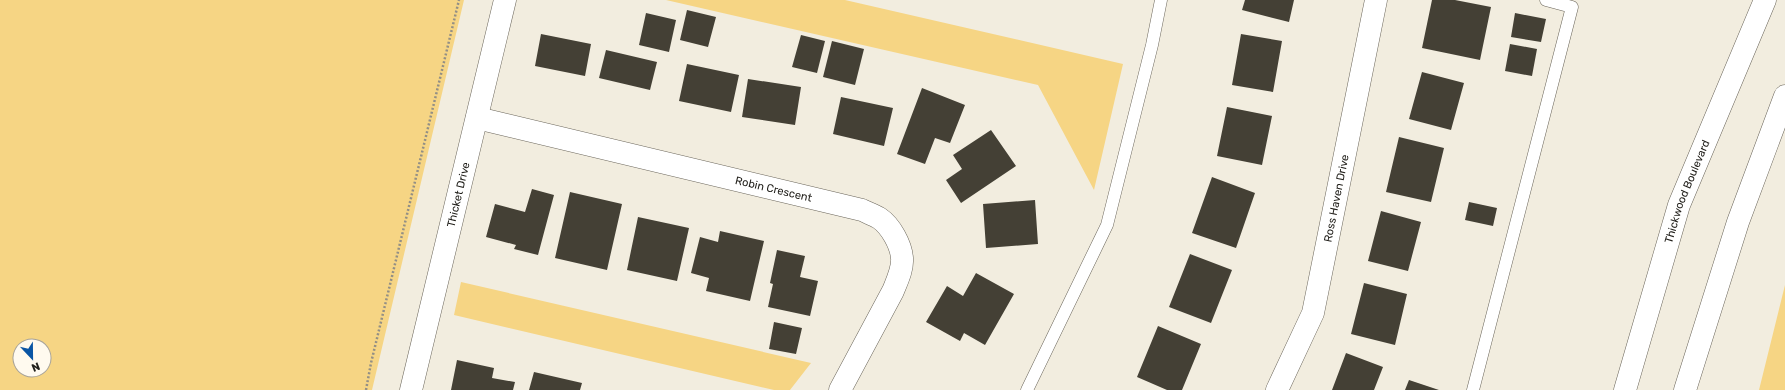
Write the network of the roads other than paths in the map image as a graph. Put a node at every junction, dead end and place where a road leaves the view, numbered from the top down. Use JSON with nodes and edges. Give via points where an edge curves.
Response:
{"nodes":[{"id":1,"x":505,"y":0,"type":"edge"},
{"id":2,"x":1161,"y":0,"type":"edge"},
{"id":3,"x":1376,"y":0,"type":"edge"},
{"id":4,"x":1546,"y":0,"type":"edge"},
{"id":5,"x":1765,"y":0,"type":"edge"},
{"id":6,"x":1785,"y":96,"type":"edge"},
{"id":7,"x":477,"y":118,"type":"junction"},
{"id":8,"x":411,"y":390,"type":"edge"},
{"id":9,"x":840,"y":390,"type":"edge"},
{"id":10,"x":1027,"y":390,"type":"edge"},
{"id":11,"x":1277,"y":390,"type":"edge"},
{"id":12,"x":1473,"y":390,"type":"edge"},
{"id":13,"x":1625,"y":390,"type":"edge"},
{"id":14,"x":1685,"y":390,"type":"edge"}],
"edges":[{"from":1,"to":7,"type":"street","name":"Thicket Drive"},
{"from":2,"to":10,"type":"lane","via":[[1107,225]]},
{"from":3,"to":11,"type":"street","name":"Ross Haven Drive","via":[[1313,313]]},
{"from":4,"to":12,"type":"lane","via":[[1572,7]]},
{"from":5,"to":13,"type":"street","name":"Thickwood Boulevard","via":[[1679,205]]},
{"from":6,"to":14,"type":"street","via":[[1738,222]]},
{"from":7,"to":8,"type":"street","name":"Thicket Drive"},
{"from":7,"to":9,"type":"street","name":"Robin Crescent","via":[[862,210],[881,219],[898,244],[902,259],[900,274]]}]}
